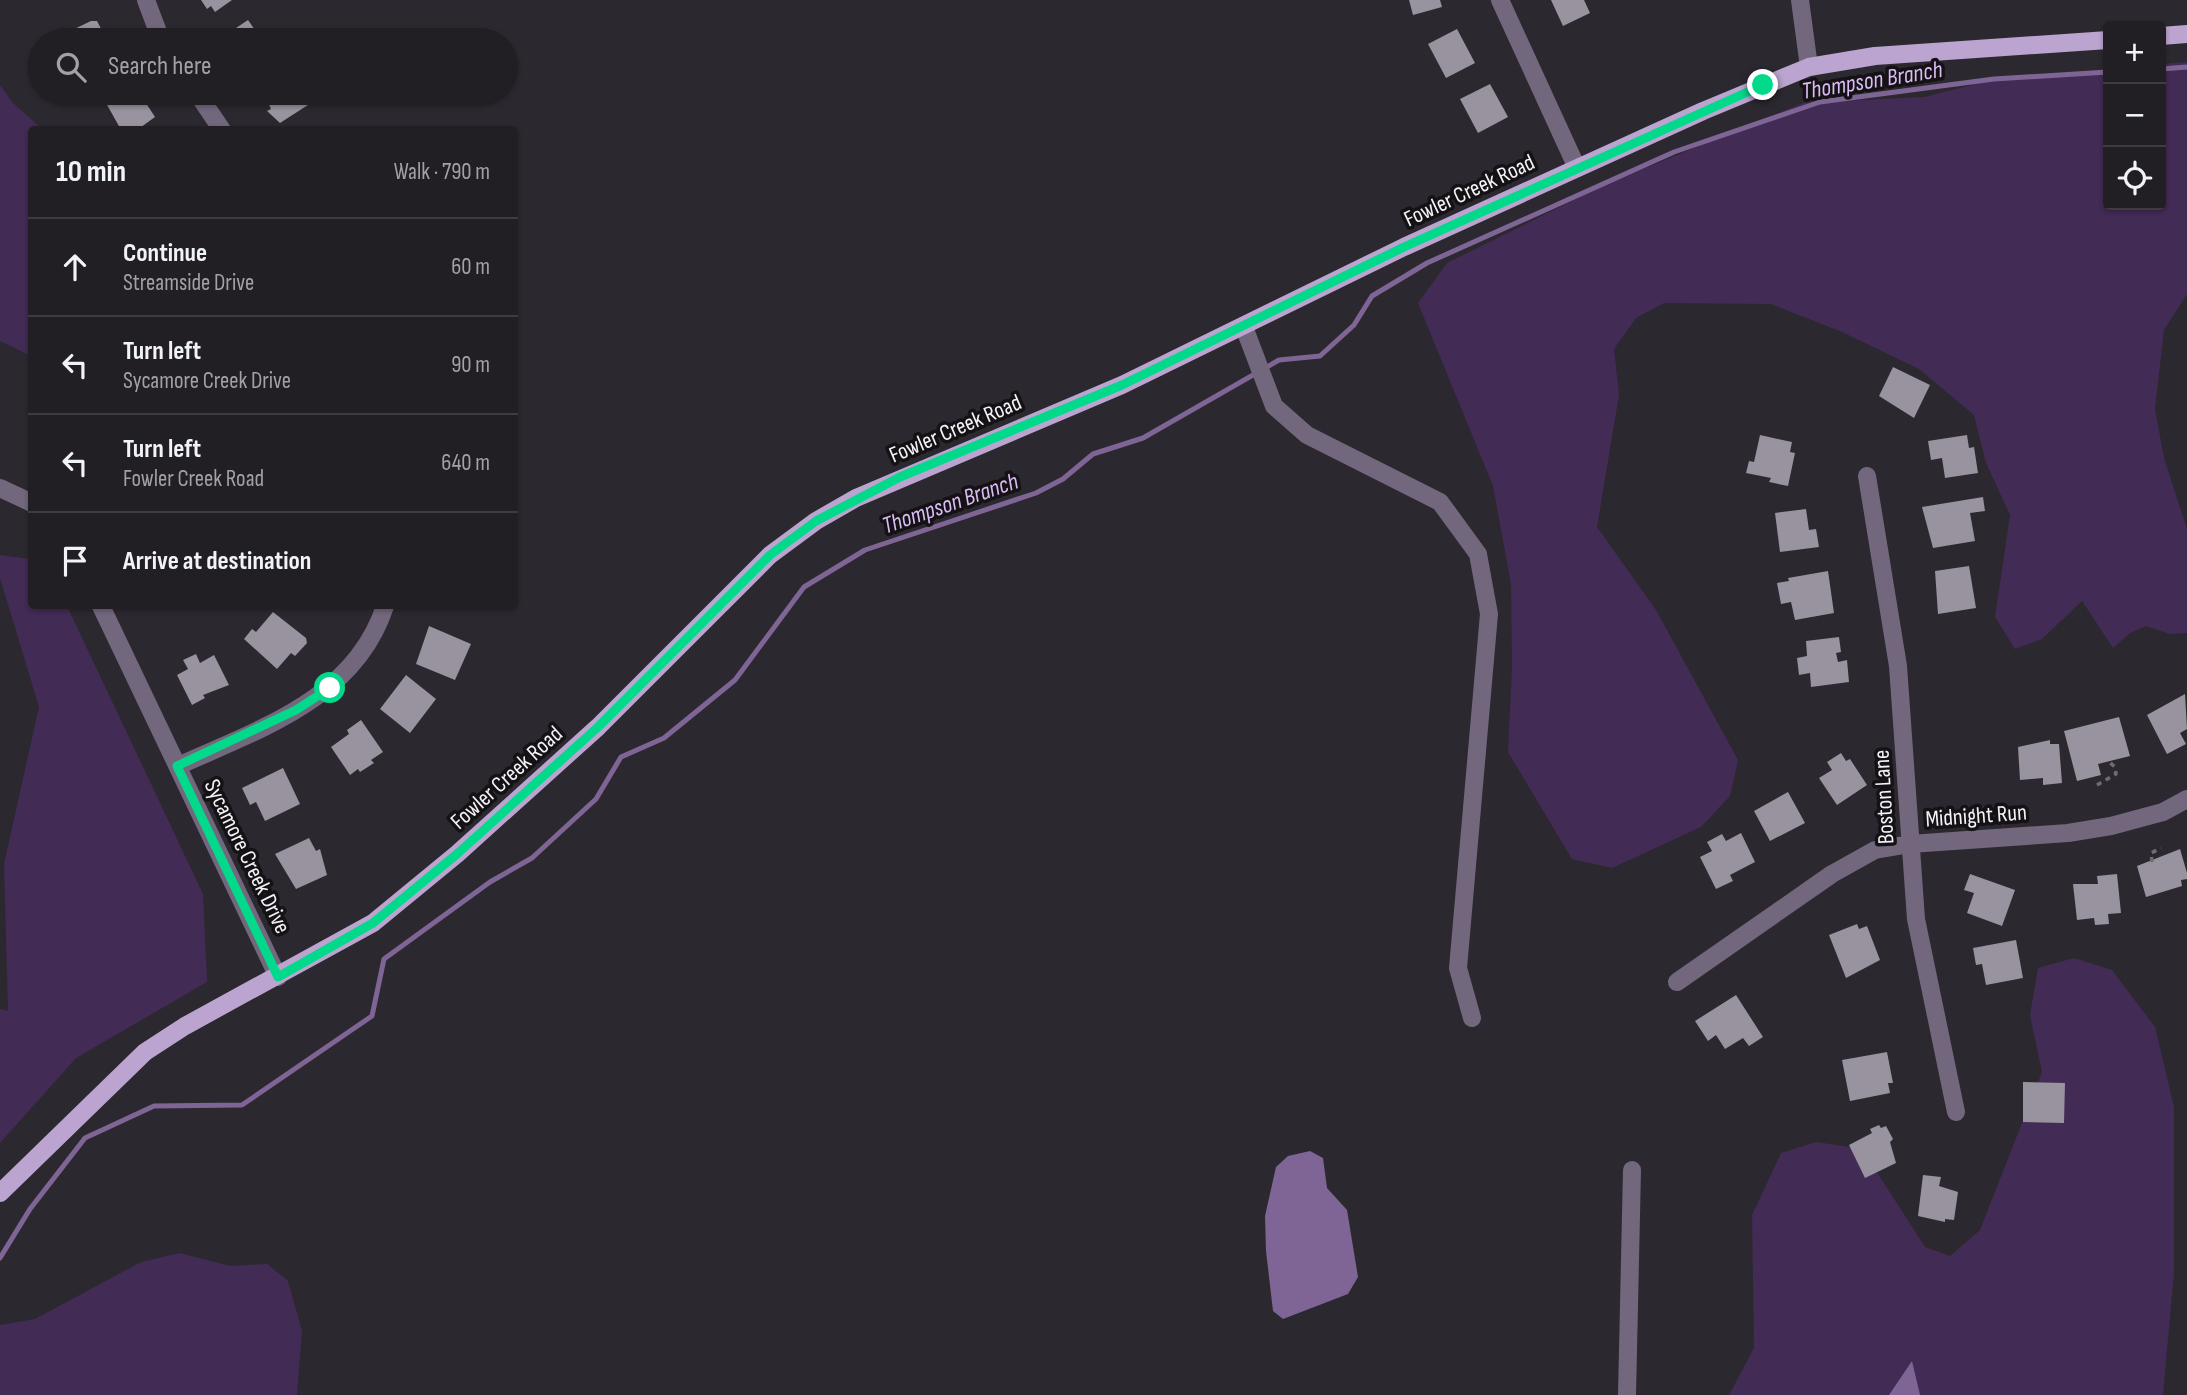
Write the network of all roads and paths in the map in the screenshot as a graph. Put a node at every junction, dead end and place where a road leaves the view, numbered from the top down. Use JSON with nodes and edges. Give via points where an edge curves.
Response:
{"nodes":[{"id":1,"x":146,"y":0,"type":"edge"},
{"id":2,"x":1500,"y":0,"type":"edge"},
{"id":3,"x":1800,"y":0,"type":"edge"},
{"id":4,"x":157,"y":28,"type":"edge"},
{"id":5,"x":2187,"y":34,"type":"edge"},
{"id":6,"x":2166,"y":36,"type":"edge"},
{"id":7,"x":2103,"y":40,"type":"edge"},
{"id":8,"x":1809,"y":68,"type":"junction"},
{"id":9,"x":205,"y":105,"type":"edge"},
{"id":10,"x":219,"y":126,"type":"edge"},
{"id":11,"x":1577,"y":167,"type":"junction"},
{"id":12,"x":1244,"y":327,"type":"junction"},
{"id":13,"x":1867,"y":476,"type":"dead end"},
{"id":14,"x":0,"y":488,"type":"edge"},
{"id":15,"x":28,"y":501,"type":"edge"},
{"id":16,"x":102,"y":609,"type":"edge"},
{"id":17,"x":384,"y":609,"type":"edge"},
{"id":18,"x":2108,"y":761,"type":"dead end"},
{"id":19,"x":177,"y":766,"type":"junction"},
{"id":20,"x":2097,"y":785,"type":"dead end"},
{"id":21,"x":2187,"y":799,"type":"edge"},
{"id":22,"x":1910,"y":844,"type":"junction"},
{"id":23,"x":2161,"y":848,"type":"dead end"},
{"id":24,"x":2152,"y":862,"type":"dead end"},
{"id":25,"x":278,"y":977,"type":"junction"},
{"id":26,"x":1677,"y":982,"type":"dead end"},
{"id":27,"x":1472,"y":1018,"type":"dead end"},
{"id":28,"x":1956,"y":1112,"type":"dead end"},
{"id":29,"x":1632,"y":1170,"type":"dead end"},
{"id":30,"x":0,"y":1194,"type":"edge"},
{"id":31,"x":1628,"y":1395,"type":"edge"}],
"edges":[{"from":1,"to":4,"type":"street"},
{"from":2,"to":11,"type":"street"},
{"from":3,"to":8,"type":"street"},
{"from":5,"to":6,"type":"main road"},
{"from":7,"to":8,"type":"main road","name":"Fowler Creek Road","via":[[1875,56]]},
{"from":8,"to":11,"type":"main road","name":"Fowler Creek Road"},
{"from":9,"to":10,"type":"street"},
{"from":11,"to":12,"type":"main road","name":"Fowler Creek Road"},
{"from":12,"to":25,"type":"main road","name":"Fowler Creek Road","via":[[1122,385],[900,477],[816,521],[770,555],[626,701],[457,854],[373,923]]},
{"from":12,"to":27,"type":"street","via":[[1274,406],[1307,435],[1440,502],[1478,554],[1489,614],[1458,968]]},
{"from":13,"to":22,"type":"street","name":"Boston Lane","via":[[1898,666]]},
{"from":14,"to":15,"type":"street"},
{"from":16,"to":19,"type":"street","name":"Sycamore Creek Drive"},
{"from":17,"to":19,"type":"street","via":[[366,649],[330,688],[296,710]]},
{"from":18,"to":20,"type":"path","via":[[2116,774]]},
{"from":19,"to":25,"type":"street","name":"Sycamore Creek Drive"},
{"from":21,"to":22,"type":"street","name":"Midnight Run","via":[[2163,812],[2111,826]]},
{"from":22,"to":26,"type":"street","name":"Midnight Run","via":[[1857,858]]},
{"from":22,"to":28,"type":"street","name":"Boston Lane","via":[[1916,919]]},
{"from":23,"to":24,"type":"path","via":[[2151,853]]},
{"from":25,"to":30,"type":"main road","name":"Fowler Creek Road","via":[[145,1052]]},
{"from":29,"to":31,"type":"street"}]}
